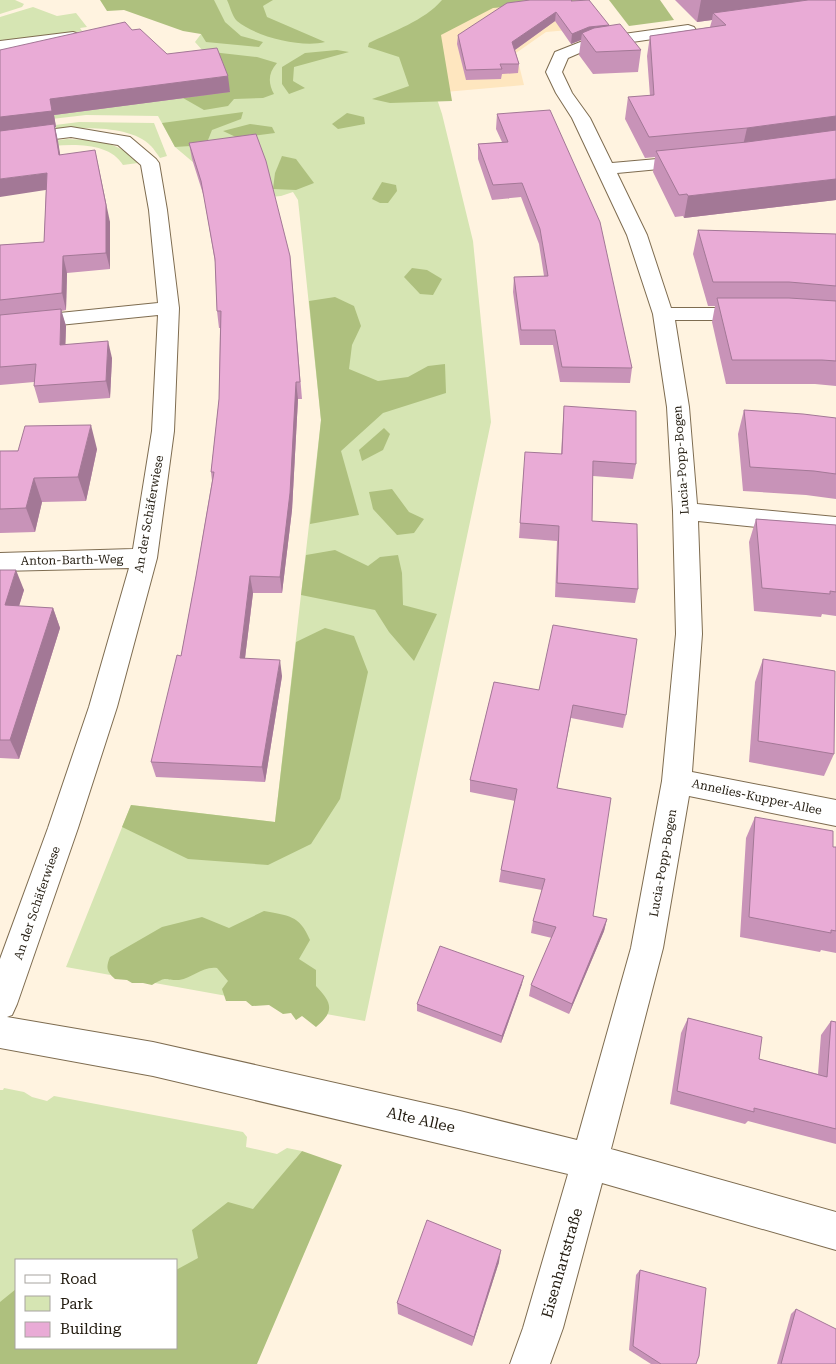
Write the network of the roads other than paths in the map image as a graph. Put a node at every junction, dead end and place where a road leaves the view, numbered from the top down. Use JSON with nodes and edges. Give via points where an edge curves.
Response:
{"nodes":[{"id":1,"x":707,"y":28,"type":"edge"},
{"id":2,"x":79,"y":36,"type":"edge"},
{"id":3,"x":0,"y":46,"type":"edge"},
{"id":4,"x":0,"y":141,"type":"edge"},
{"id":5,"x":710,"y":160,"type":"edge"},
{"id":6,"x":606,"y":169,"type":"junction"},
{"id":7,"x":169,"y":308,"type":"junction"},
{"id":8,"x":663,"y":314,"type":"junction"},
{"id":9,"x":773,"y":314,"type":"edge"},
{"id":10,"x":0,"y":325,"type":"edge"},
{"id":11,"x":685,"y":511,"type":"junction"},
{"id":12,"x":836,"y":526,"type":"edge"},
{"id":13,"x":144,"y":558,"type":"junction"},
{"id":14,"x":0,"y":562,"type":"edge"},
{"id":15,"x":677,"y":781,"type":"junction"},
{"id":16,"x":836,"y":813,"type":"edge"},
{"id":17,"x":0,"y":1004,"type":"edge"},
{"id":18,"x":0,"y":1032,"type":"edge"},
{"id":19,"x":590,"y":1160,"type":"junction"},
{"id":20,"x":836,"y":1231,"type":"edge"},
{"id":21,"x":530,"y":1364,"type":"edge"}],
"edges":[{"from":1,"to":6,"type":"street","name":"Lucia-Popp-Bogen","via":[[588,44],[561,55],[554,72]]},
{"from":2,"to":3,"type":"street"},
{"from":4,"to":7,"type":"street","name":"An der Schäferwiese","via":[[71,132],[124,141],[150,163]]},
{"from":5,"to":6,"type":"street"},
{"from":6,"to":8,"type":"street","name":"Lucia-Popp-Bogen","via":[[637,235]]},
{"from":7,"to":10,"type":"street"},
{"from":7,"to":13,"type":"street","name":"An der Schäferwiese","via":[[163,431]]},
{"from":8,"to":9,"type":"street"},
{"from":8,"to":11,"type":"street","name":"Lucia-Popp-Bogen","via":[[678,408]]},
{"from":11,"to":12,"type":"street"},
{"from":11,"to":15,"type":"street","name":"Lucia-Popp-Bogen","via":[[690,634]]},
{"from":13,"to":14,"type":"street","name":"Anton-Barth-Weg"},
{"from":13,"to":17,"type":"street","name":"An der Schäferwiese","via":[[100,716]]},
{"from":15,"to":16,"type":"street","name":"Annelies-Kupper-Allee"},
{"from":15,"to":19,"type":"street","name":"Lucia-Popp-Bogen","via":[[647,948]]},
{"from":18,"to":19,"type":"street","name":"Alte Allee","via":[[153,1059]]},
{"from":19,"to":20,"type":"street","name":"Alte Allee"},
{"from":19,"to":21,"type":"street","name":"Eisenhartstraße"}]}
